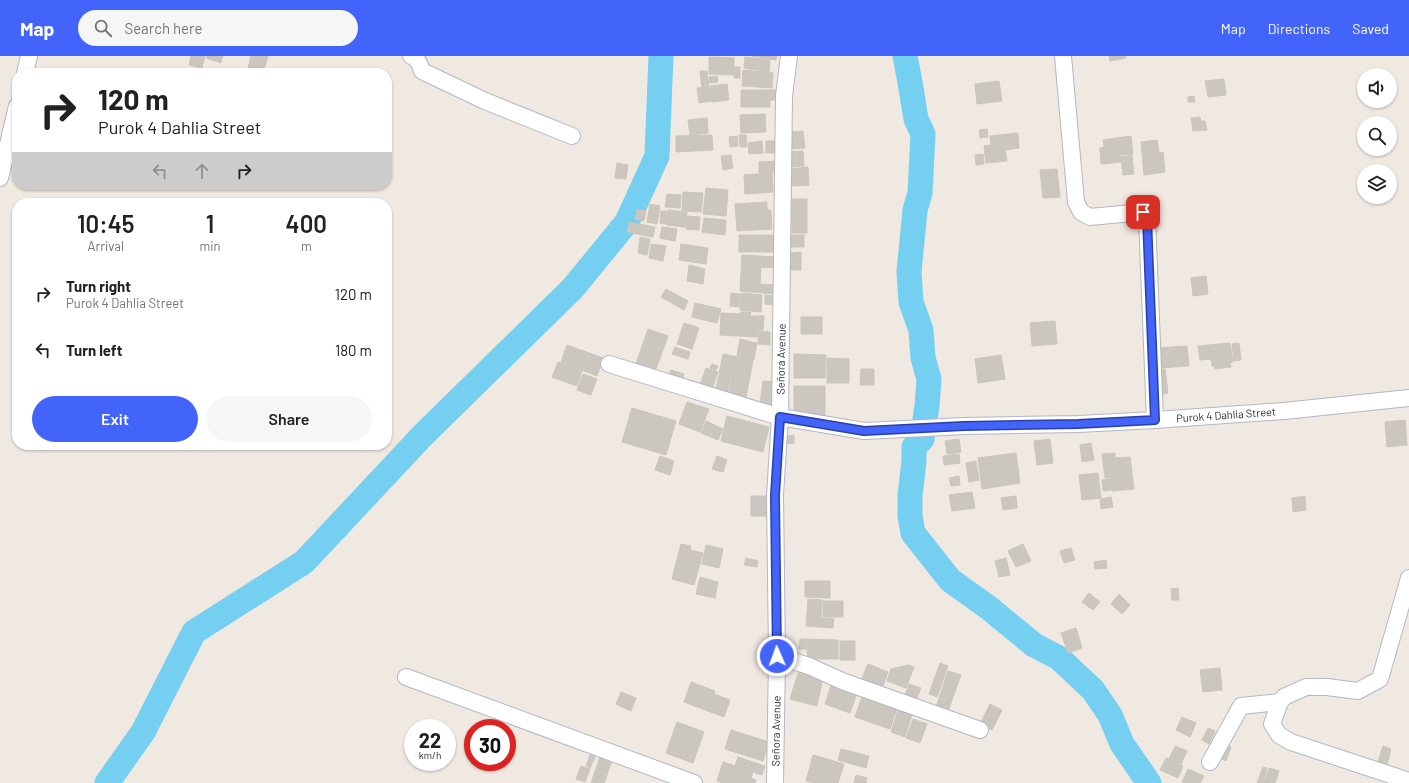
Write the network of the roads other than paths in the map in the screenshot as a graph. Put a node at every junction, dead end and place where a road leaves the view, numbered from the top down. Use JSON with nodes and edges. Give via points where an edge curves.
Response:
{"nodes":[{"id":1,"x":29,"y":56,"type":"edge"},
{"id":2,"x":789,"y":56,"type":"edge"},
{"id":3,"x":1063,"y":56,"type":"edge"},
{"id":4,"x":417,"y":58,"type":"edge"},
{"id":5,"x":26,"y":68,"type":"edge"},
{"id":6,"x":12,"y":127,"type":"edge"},
{"id":7,"x":572,"y":136,"type":"dead end"},
{"id":8,"x":0,"y":178,"type":"edge"},
{"id":9,"x":609,"y":364,"type":"dead end"},
{"id":10,"x":1409,"y":398,"type":"edge"},
{"id":11,"x":780,"y":417,"type":"junction"},
{"id":12,"x":1155,"y":420,"type":"junction"},
{"id":13,"x":1409,"y":578,"type":"edge"},
{"id":14,"x":777,"y":656,"type":"junction"},
{"id":15,"x":406,"y":676,"type":"dead end"},
{"id":16,"x":1280,"y":702,"type":"junction"},
{"id":17,"x":980,"y":730,"type":"dead end"},
{"id":18,"x":1210,"y":762,"type":"dead end"},
{"id":19,"x":1409,"y":781,"type":"edge"},
{"id":20,"x":694,"y":783,"type":"edge"},
{"id":21,"x":775,"y":783,"type":"edge"}],
"edges":[{"from":1,"to":5,"type":"street"},
{"from":2,"to":11,"type":"street","name":"Señora Avenue","via":[[784,96]]},
{"from":3,"to":12,"type":"street","via":[[1076,202],[1081,212],[1090,216],[1143,212],[1147,218]]},
{"from":4,"to":7,"type":"street","via":[[422,71],[485,101]]},
{"from":6,"to":8,"type":"street"},
{"from":9,"to":11,"type":"street","name":"Purok 4 Dahlia Street"},
{"from":10,"to":12,"type":"street","name":"Purok 4 Dahlia Street","via":[[1284,411]]},
{"from":11,"to":12,"type":"street","name":"Purok 4 Dahlia Street","via":[[864,431]]},
{"from":11,"to":14,"type":"street","name":"Señora Avenue","via":[[775,495]]},
{"from":13,"to":16,"type":"street","via":[[1380,679],[1358,691],[1306,687],[1284,697]]},
{"from":14,"to":17,"type":"street"},
{"from":14,"to":21,"type":"street","name":"Señora Avenue"},
{"from":15,"to":20,"type":"street"},
{"from":16,"to":18,"type":"street","via":[[1241,706]]},
{"from":16,"to":19,"type":"street","via":[[1272,724],[1279,735],[1291,742]]}]}
